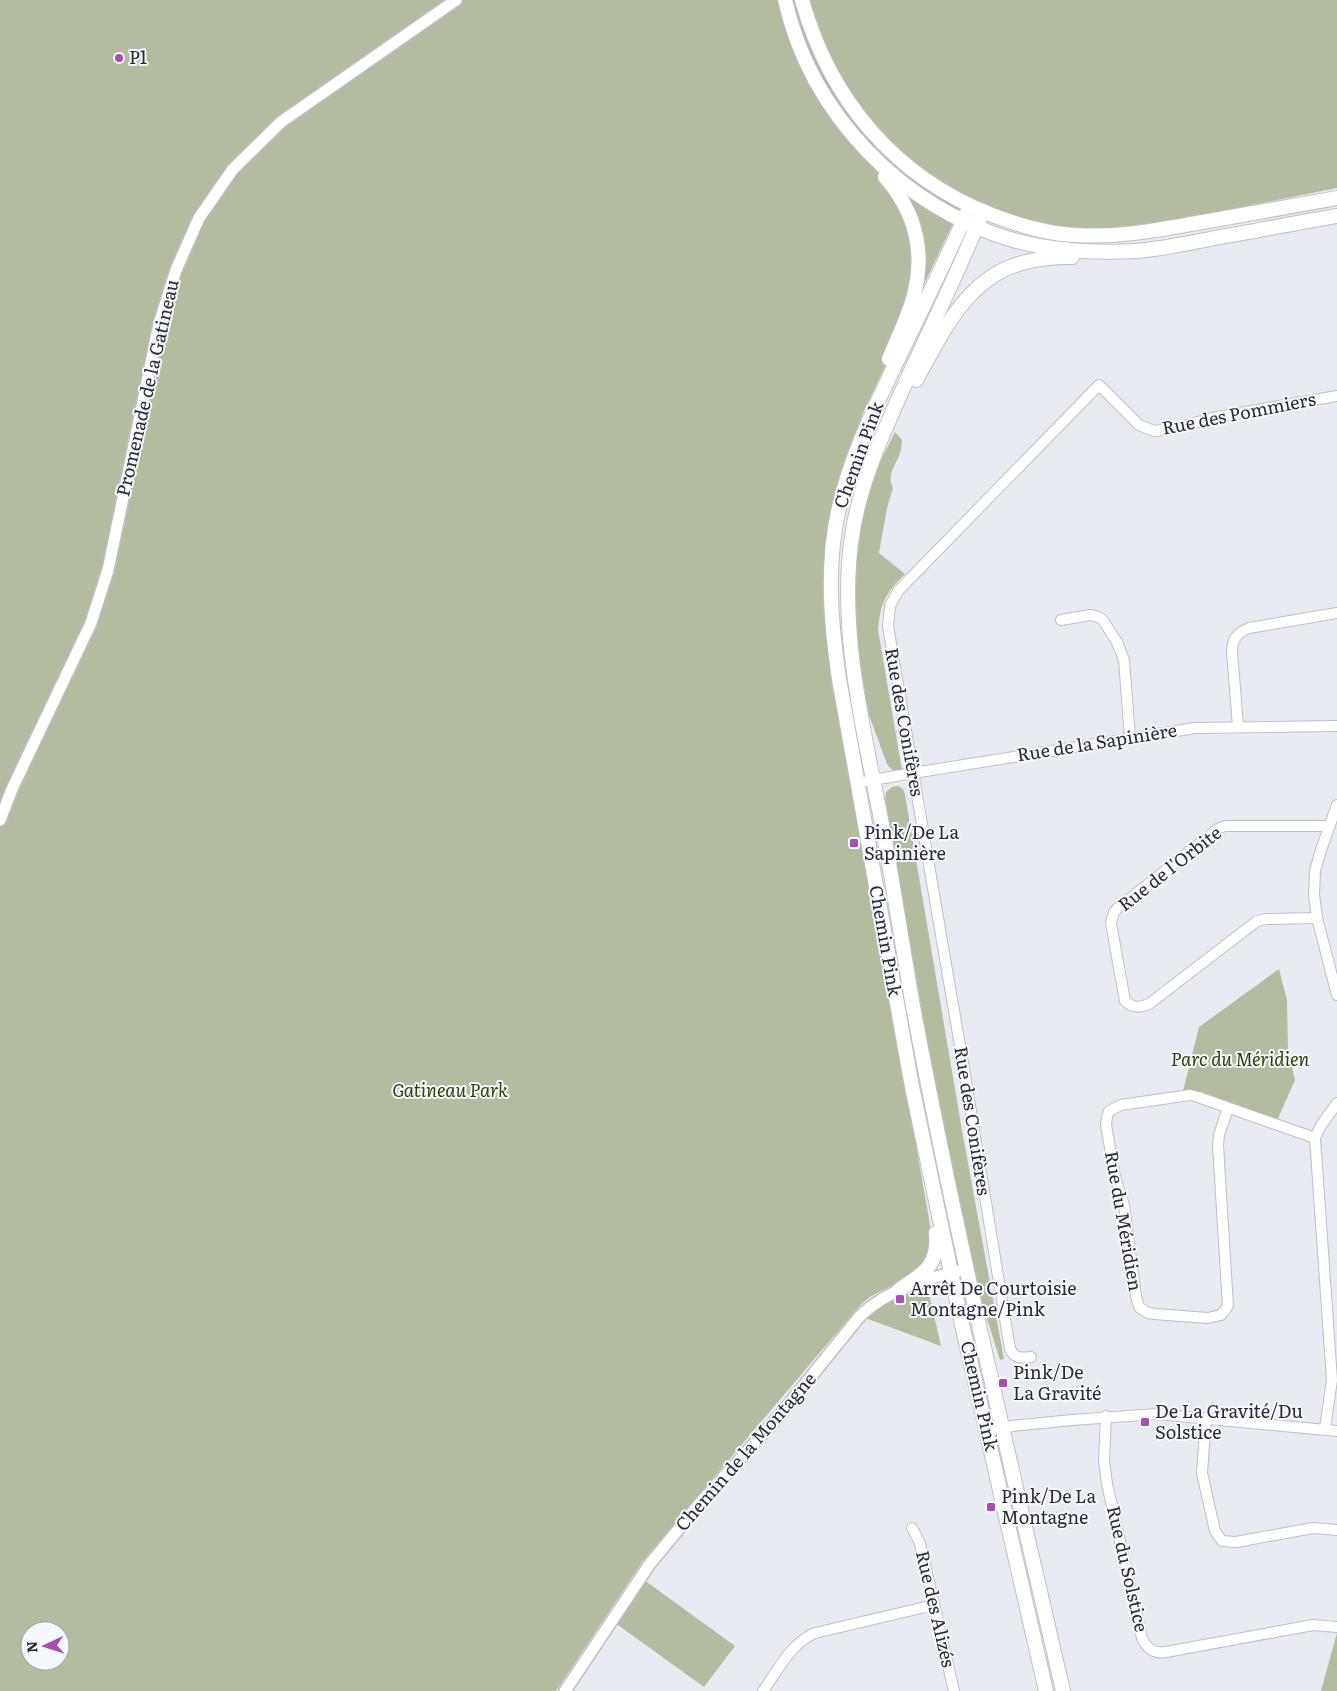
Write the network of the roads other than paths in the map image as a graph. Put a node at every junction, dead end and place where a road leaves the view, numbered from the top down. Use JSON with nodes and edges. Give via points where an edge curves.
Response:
{"nodes":[{"id":1,"x":456,"y":0,"type":"edge"},
{"id":2,"x":784,"y":0,"type":"edge"},
{"id":3,"x":802,"y":0,"type":"edge"},
{"id":4,"x":858,"y":143,"type":"junction"},
{"id":5,"x":1337,"y":198,"type":"edge"},
{"id":6,"x":970,"y":206,"type":"junction"},
{"id":7,"x":983,"y":211,"type":"junction"},
{"id":8,"x":1337,"y":216,"type":"edge"},
{"id":9,"x":963,"y":221,"type":"junction"},
{"id":10,"x":977,"y":226,"type":"junction"},
{"id":11,"x":1138,"y":250,"type":"junction"},
{"id":12,"x":1099,"y":385,"type":"joint"},
{"id":13,"x":1337,"y":396,"type":"edge"},
{"id":14,"x":867,"y":423,"type":"junction"},
{"id":15,"x":887,"y":425,"type":"junction"},
{"id":16,"x":1337,"y":613,"type":"edge"},
{"id":17,"x":1061,"y":620,"type":"dead end"},
{"id":18,"x":1238,"y":726,"type":"junction"},
{"id":19,"x":1337,"y":726,"type":"edge"},
{"id":20,"x":1130,"y":738,"type":"junction"},
{"id":21,"x":913,"y":773,"type":"junction"},
{"id":22,"x":874,"y":780,"type":"junction"},
{"id":23,"x":858,"y":783,"type":"junction"},
{"id":24,"x":1337,"y":805,"type":"edge"},
{"id":25,"x":0,"y":820,"type":"edge"},
{"id":26,"x":1329,"y":826,"type":"junction"},
{"id":27,"x":1317,"y":918,"type":"junction"},
{"id":28,"x":1337,"y":995,"type":"edge"},
{"id":29,"x":912,"y":1087,"type":"junction"},
{"id":30,"x":1337,"y":1103,"type":"edge"},
{"id":31,"x":1228,"y":1108,"type":"junction"},
{"id":32,"x":1315,"y":1138,"type":"junction"},
{"id":33,"x":967,"y":1269,"type":"junction"},
{"id":34,"x":951,"y":1273,"type":"junction"},
{"id":35,"x":900,"y":1290,"type":"junction"},
{"id":36,"x":1031,"y":1357,"type":"dead end"},
{"id":37,"x":1106,"y":1416,"type":"junction"},
{"id":38,"x":1206,"y":1418,"type":"junction"},
{"id":39,"x":1002,"y":1428,"type":"junction"},
{"id":40,"x":1325,"y":1428,"type":"junction"},
{"id":41,"x":987,"y":1431,"type":"junction"},
{"id":42,"x":1337,"y":1431,"type":"edge"},
{"id":43,"x":912,"y":1528,"type":"dead end"},
{"id":44,"x":1337,"y":1530,"type":"edge"},
{"id":45,"x":934,"y":1605,"type":"junction"},
{"id":46,"x":1337,"y":1627,"type":"edge"},
{"id":47,"x":566,"y":1690,"type":"edge"},
{"id":48,"x":763,"y":1691,"type":"edge"},
{"id":49,"x":954,"y":1691,"type":"edge"},
{"id":50,"x":1046,"y":1691,"type":"edge"},
{"id":51,"x":1063,"y":1691,"type":"edge"}],
"edges":[{"from":1,"to":25,"type":"street","name":"Promenade de la Gatineau","via":[[281,122],[233,169],[199,218],[176,270],[159,324],[108,570],[91,623]]},
{"from":2,"to":4,"type":"main road","via":[[804,58],[817,84]]},
{"from":3,"to":6,"type":"main road","via":[[824,60],[869,128],[914,172]]},
{"from":4,"to":9,"type":"main road","via":[[901,183]]},
{"from":4,"to":14,"type":"main road","via":[[903,200],[919,251],[915,292]]},
{"from":5,"to":7,"type":"main road","via":[[1106,236],[1042,231]]},
{"from":6,"to":7,"type":"main road"},
{"from":6,"to":9,"type":"main road","name":"Chemin Pink"},
{"from":7,"to":10,"type":"main road","name":"Chemin Pink"},
{"from":8,"to":11,"type":"main road"},
{"from":9,"to":10,"type":"main road"},
{"from":9,"to":14,"type":"main road","name":"Chemin Pink"},
{"from":10,"to":11,"type":"main road","via":[[1013,240],[1042,246]]},
{"from":10,"to":15,"type":"main road","name":"Chemin Pink"},
{"from":11,"to":15,"type":"main road","via":[[1031,260],[989,278],[963,302]]},
{"from":12,"to":13,"type":"street","name":"Rue des Pommiers","via":[[1139,425],[1154,431]]},
{"from":12,"to":21,"type":"street","name":"Rue des Conifères","via":[[893,599],[888,626]]},
{"from":14,"to":23,"type":"main road","name":"Chemin Pink","via":[[838,512],[831,577],[834,644]]},
{"from":15,"to":22,"type":"main road","name":"Chemin Pink","via":[[862,490],[853,527],[848,578],[850,642]]},
{"from":16,"to":18,"type":"street","via":[[1248,628],[1235,636],[1232,652]]},
{"from":17,"to":20,"type":"street","via":[[1096,616],[1102,619],[1117,642],[1124,660]]},
{"from":18,"to":19,"type":"street","name":"Rue de la Sapinière"},
{"from":18,"to":20,"type":"street","name":"Rue de la Sapinière","via":[[1195,728]]},
{"from":20,"to":21,"type":"street","name":"Rue de la Sapinière"},
{"from":21,"to":22,"type":"street","name":"Rue de la Sapinière"},
{"from":21,"to":36,"type":"street","name":"Rue des Conifères","via":[[1010,1349],[1016,1358]]},
{"from":22,"to":23,"type":"street","name":"Rue de la Sapinière"},
{"from":22,"to":33,"type":"main road","name":"Chemin Pink","via":[[916,1022]]},
{"from":23,"to":29,"type":"main road","name":"Chemin Pink"},
{"from":24,"to":26,"type":"street"},
{"from":26,"to":27,"type":"street","via":[[1315,871]]},
{"from":26,"to":27,"type":"street","name":"Rue de l'Orbite","via":[[1225,826],[1118,908],[1111,923],[1125,1001],[1136,1007],[1149,1004],[1258,921]]},
{"from":27,"to":28,"type":"street"},
{"from":29,"to":34,"type":"main road","name":"Chemin Pink"},
{"from":29,"to":35,"type":"main road","via":[[937,1234],[935,1258],[926,1270]]},
{"from":30,"to":32,"type":"street"},
{"from":31,"to":31,"type":"street","name":"Rue du Méridien","via":[[1182,1095],[1109,1111],[1106,1126],[1115,1177],[1124,1205],[1136,1296],[1139,1307],[1148,1314],[1215,1317],[1228,1306],[1218,1145]]},
{"from":31,"to":32,"type":"street","name":"Rue du Méridien"},
{"from":32,"to":40,"type":"street","via":[[1332,1380]]},
{"from":33,"to":34,"type":"street","name":"Chemin de la Montagne"},
{"from":33,"to":39,"type":"main road","name":"Chemin Pink"},
{"from":34,"to":35,"type":"street","name":"Chemin de la Montagne"},
{"from":34,"to":41,"type":"main road","name":"Chemin Pink"},
{"from":35,"to":47,"type":"street","name":"Chemin de la Montagne","via":[[874,1303],[860,1316],[780,1414],[701,1502],[640,1577]]},
{"from":37,"to":38,"type":"street","via":[[1157,1414]]},
{"from":37,"to":39,"type":"street"},
{"from":37,"to":46,"type":"street","name":"Rue du Solstice","via":[[1104,1460],[1107,1484],[1146,1646],[1159,1653],[1313,1625]]},
{"from":38,"to":40,"type":"street"},
{"from":38,"to":44,"type":"street","via":[[1202,1474],[1215,1531],[1222,1541],[1236,1542],[1313,1528]]},
{"from":39,"to":41,"type":"street"},
{"from":39,"to":51,"type":"main road","name":"Chemin Pink"},
{"from":40,"to":42,"type":"street"},
{"from":41,"to":50,"type":"main road","name":"Chemin Pink"},
{"from":43,"to":45,"type":"street","name":"Rue des Alizés","via":[[920,1543]]},
{"from":45,"to":48,"type":"street","via":[[807,1636],[793,1649]]},
{"from":45,"to":49,"type":"street","name":"Rue des Alizés"}]}
